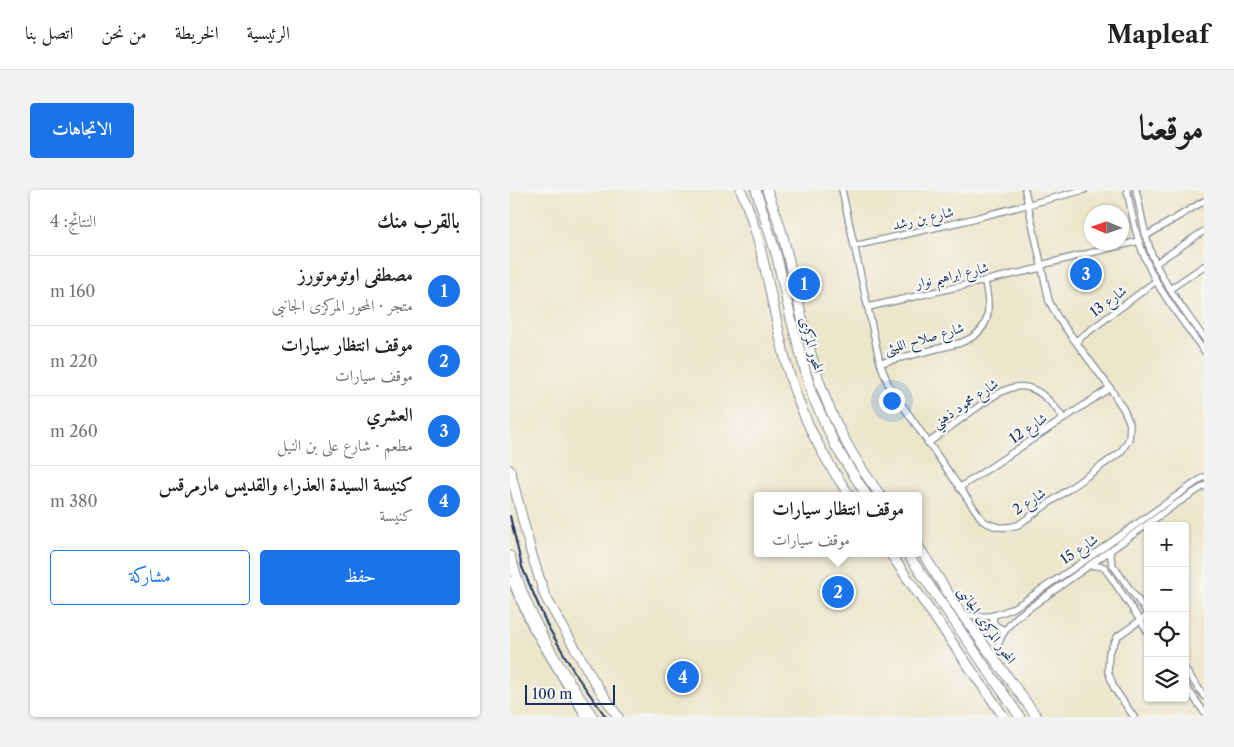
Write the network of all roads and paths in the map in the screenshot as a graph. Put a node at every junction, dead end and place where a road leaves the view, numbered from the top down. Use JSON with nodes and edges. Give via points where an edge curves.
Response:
{"nodes":[{"id":1,"x":740,"y":190,"type":"edge"},
{"id":2,"x":756,"y":190,"type":"edge"},
{"id":3,"x":767,"y":190,"type":"edge"},
{"id":4,"x":842,"y":190,"type":"edge"},
{"id":5,"x":1025,"y":190,"type":"edge"},
{"id":6,"x":1084,"y":190,"type":"edge"},
{"id":7,"x":1127,"y":190,"type":"edge"},
{"id":8,"x":1136,"y":190,"type":"edge"},
{"id":9,"x":1204,"y":201,"type":"edge"},
{"id":10,"x":1028,"y":203,"type":"junction"},
{"id":11,"x":1204,"y":231,"type":"edge"},
{"id":12,"x":1146,"y":236,"type":"junction"},
{"id":13,"x":1139,"y":240,"type":"junction"},
{"id":14,"x":854,"y":246,"type":"junction"},
{"id":15,"x":1156,"y":263,"type":"junction"},
{"id":16,"x":1041,"y":266,"type":"junction"},
{"id":17,"x":1204,"y":266,"type":"edge"},
{"id":18,"x":985,"y":281,"type":"junction"},
{"id":19,"x":1156,"y":281,"type":"junction"},
{"id":20,"x":782,"y":282,"type":"junction"},
{"id":21,"x":1171,"y":290,"type":"junction"},
{"id":22,"x":1166,"y":296,"type":"junction"},
{"id":23,"x":773,"y":307,"type":"junction"},
{"id":24,"x":868,"y":307,"type":"junction"},
{"id":25,"x":791,"y":319,"type":"junction"},
{"id":26,"x":1204,"y":338,"type":"edge"},
{"id":27,"x":1076,"y":341,"type":"junction"},
{"id":28,"x":781,"y":342,"type":"junction"},
{"id":29,"x":1204,"y":351,"type":"edge"},
{"id":30,"x":880,"y":363,"type":"junction"},
{"id":31,"x":1110,"y":388,"type":"junction"},
{"id":32,"x":1064,"y":418,"type":"junction"},
{"id":33,"x":928,"y":443,"type":"junction"},
{"id":34,"x":510,"y":470,"type":"edge"},
{"id":35,"x":1204,"y":477,"type":"edge"},
{"id":36,"x":1204,"y":486,"type":"edge"},
{"id":37,"x":959,"y":488,"type":"junction"},
{"id":38,"x":846,"y":492,"type":"edge"},
{"id":39,"x":864,"y":492,"type":"edge"},
{"id":40,"x":878,"y":492,"type":"edge"},
{"id":41,"x":1126,"y":536,"type":"junction"},
{"id":42,"x":1110,"y":551,"type":"junction"},
{"id":43,"x":922,"y":552,"type":"edge"},
{"id":44,"x":510,"y":556,"type":"edge"},
{"id":45,"x":893,"y":557,"type":"edge"},
{"id":46,"x":909,"y":557,"type":"edge"},
{"id":47,"x":1090,"y":565,"type":"junction"},
{"id":48,"x":510,"y":579,"type":"edge"},
{"id":49,"x":960,"y":612,"type":"junction"},
{"id":50,"x":1147,"y":612,"type":"edge"},
{"id":51,"x":994,"y":615,"type":"junction"},
{"id":52,"x":1144,"y":617,"type":"edge"},
{"id":53,"x":1140,"y":620,"type":"junction"},
{"id":54,"x":1144,"y":626,"type":"edge"},
{"id":55,"x":1005,"y":630,"type":"junction"},
{"id":56,"x":995,"y":660,"type":"junction"},
{"id":57,"x":1189,"y":675,"type":"edge"},
{"id":58,"x":1189,"y":691,"type":"edge"},
{"id":59,"x":1204,"y":696,"type":"edge"},
{"id":60,"x":1204,"y":712,"type":"edge"},
{"id":61,"x":585,"y":717,"type":"edge"},
{"id":62,"x":593,"y":717,"type":"edge"},
{"id":63,"x":618,"y":717,"type":"edge"},
{"id":64,"x":1004,"y":717,"type":"edge"},
{"id":65,"x":1020,"y":717,"type":"edge"},
{"id":66,"x":1037,"y":717,"type":"edge"},
{"id":67,"x":1134,"y":717,"type":"edge"}],
"edges":[{"from":1,"to":23,"type":"main road","name":"المحور المركزى","via":[[758,244]]},
{"from":2,"to":20,"type":"main road","name":"المحور المركزى","via":[[768,223]]},
{"from":3,"to":40,"type":"main road","via":[[782,232],[822,388],[850,450]]},
{"from":4,"to":14,"type":"street","name":"شارع 2"},
{"from":5,"to":10,"type":"street","name":"شارع 2"},
{"from":6,"to":10,"type":"street","name":"شارع بن رشد"},
{"from":7,"to":13,"type":"street"},
{"from":8,"to":12,"type":"street"},
{"from":9,"to":12,"type":"street"},
{"from":10,"to":14,"type":"street","name":"شارع بن رشد"},
{"from":10,"to":16,"type":"street","name":"شارع 2"},
{"from":11,"to":15,"type":"street"},
{"from":12,"to":15,"type":"street"},
{"from":13,"to":16,"type":"street","name":"شارع ابراهيم نوار"},
{"from":13,"to":19,"type":"street"},
{"from":14,"to":24,"type":"street","name":"شارع 2"},
{"from":15,"to":21,"type":"street"},
{"from":16,"to":18,"type":"street","name":"شارع ابراهيم نوار"},
{"from":16,"to":27,"type":"street","name":"شارع 2","via":[[1049,301]]},
{"from":17,"to":21,"type":"street"},
{"from":18,"to":24,"type":"street","name":"شارع ابراهيم نوار"},
{"from":18,"to":30,"type":"street","name":"شارع صلاح الليثى","via":[[989,314],[979,333],[960,343]]},
{"from":19,"to":22,"type":"street"},
{"from":19,"to":27,"type":"street","name":"شارع 13"},
{"from":20,"to":23,"type":"main road","via":[[782,304]]},
{"from":20,"to":25,"type":"main road","name":"المحور المركزى"},
{"from":21,"to":22,"type":"street"},
{"from":21,"to":26,"type":"street"},
{"from":22,"to":29,"type":"street"},
{"from":23,"to":28,"type":"main road","name":"المحور المركزى"},
{"from":24,"to":30,"type":"street","name":"شارع 2"},
{"from":25,"to":28,"type":"main road","via":[[785,317],[780,322]]},
{"from":25,"to":39,"type":"main road","name":"المحور المركزى","via":[[808,382],[823,421]]},
{"from":27,"to":31,"type":"street","name":"شارع 2"},
{"from":28,"to":38,"type":"main road","name":"المحور المركزى","via":[[810,427]]},
{"from":30,"to":33,"type":"street","name":"شارع 2","via":[[892,391]]},
{"from":31,"to":32,"type":"street","name":"شارع 12"},
{"from":31,"to":37,"type":"street","name":"شارع 2","via":[[1130,424],[1129,439],[1121,452],[1018,525],[994,527],[983,521]]},
{"from":32,"to":33,"type":"street","name":"شارع محمود ذهني","via":[[1042,393],[1028,387],[1012,387],[997,393]]},
{"from":32,"to":37,"type":"street","name":"شارع 12"},
{"from":33,"to":37,"type":"street","name":"شارع 2"},
{"from":34,"to":63,"type":"main road","via":[[546,596]]},
{"from":35,"to":41,"type":"street","name":"شارع 15"},
{"from":36,"to":41,"type":"street","name":"شارع 15"},
{"from":41,"to":42,"type":"street","name":"شارع 15"},
{"from":41,"to":51,"type":"street","name":"شارع 15","via":[[1025,600]]},
{"from":42,"to":47,"type":"street","name":"شارع 15"},
{"from":42,"to":50,"type":"street","via":[[1112,564]]},
{"from":43,"to":49,"type":"main road","name":"المحور المركزى الجانبى"},
{"from":44,"to":62,"type":"main road","via":[[541,636]]},
{"from":45,"to":64,"type":"main road"},
{"from":46,"to":65,"type":"main road"},
{"from":47,"to":53,"type":"street","via":[[1104,567]]},
{"from":47,"to":55,"type":"street","name":"شارع 15","via":[[1018,616]]},
{"from":48,"to":61,"type":"street","via":[[532,628]]},
{"from":49,"to":51,"type":"street","name":"شارع 15","via":[[970,616]]},
{"from":49,"to":56,"type":"main road","name":"المحور المركزى الجانبى"},
{"from":51,"to":55,"type":"street","via":[[996,626]]},
{"from":52,"to":53,"type":"street"},
{"from":53,"to":54,"type":"street"},
{"from":53,"to":67,"type":"street","via":[[1118,636],[1110,652],[1108,671],[1114,688]]},
{"from":55,"to":56,"type":"street","name":"شارع 15","via":[[996,648]]},
{"from":56,"to":66,"type":"main road","name":"المحور المركزى الجانبى"},
{"from":57,"to":59,"type":"street"},
{"from":58,"to":60,"type":"street"}]}
